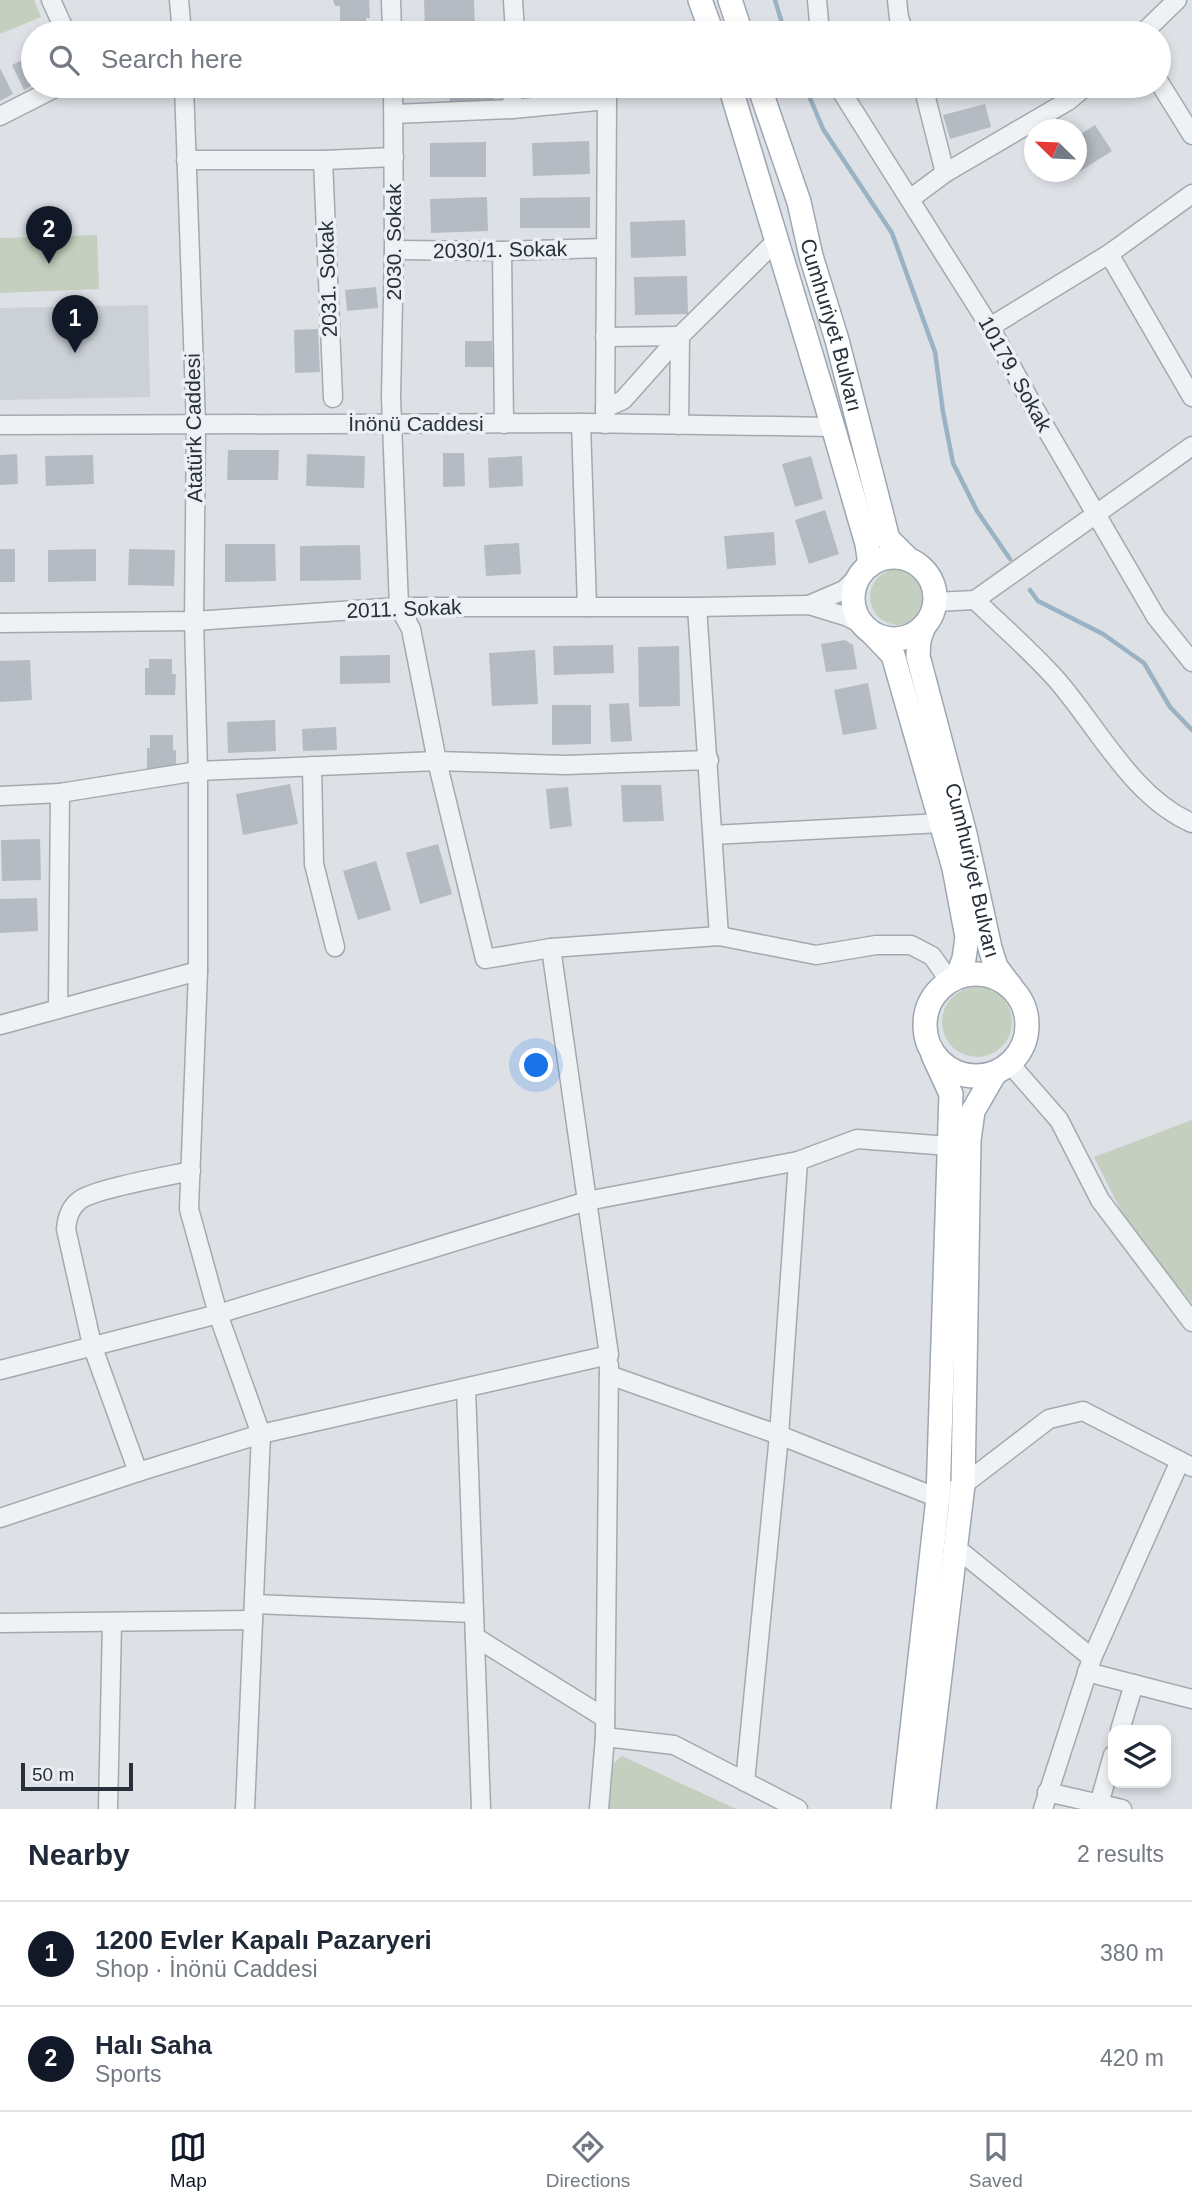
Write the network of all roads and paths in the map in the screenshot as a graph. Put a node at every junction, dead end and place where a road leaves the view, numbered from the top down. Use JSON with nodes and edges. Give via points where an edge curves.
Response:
{"nodes":[{"id":1,"x":51,"y":0,"type":"edge"},
{"id":2,"x":179,"y":0,"type":"edge"},
{"id":3,"x":391,"y":0,"type":"edge"},
{"id":4,"x":513,"y":0,"type":"edge"},
{"id":5,"x":700,"y":0,"type":"edge"},
{"id":6,"x":730,"y":0,"type":"edge"},
{"id":7,"x":817,"y":0,"type":"edge"},
{"id":8,"x":1177,"y":0,"type":"edge"},
{"id":9,"x":899,"y":1,"type":"edge"},
{"id":10,"x":61,"y":21,"type":"edge"},
{"id":11,"x":181,"y":21,"type":"edge"},
{"id":12,"x":392,"y":21,"type":"edge"},
{"id":13,"x":514,"y":21,"type":"edge"},
{"id":14,"x":708,"y":21,"type":"edge"},
{"id":15,"x":737,"y":21,"type":"edge"},
{"id":16,"x":819,"y":21,"type":"edge"},
{"id":17,"x":900,"y":21,"type":"edge"},
{"id":18,"x":1155,"y":21,"type":"edge"},
{"id":19,"x":35,"y":98,"type":"edge"},
{"id":20,"x":184,"y":98,"type":"edge"},
{"id":21,"x":393,"y":98,"type":"edge"},
{"id":22,"x":512,"y":98,"type":"edge"},
{"id":23,"x":734,"y":98,"type":"edge"},
{"id":24,"x":763,"y":98,"type":"edge"},
{"id":25,"x":846,"y":98,"type":"edge"},
{"id":26,"x":926,"y":98,"type":"edge"},
{"id":27,"x":1072,"y":98,"type":"edge"},
{"id":28,"x":1169,"y":98,"type":"edge"},
{"id":29,"x":512,"y":109,"type":"junction"},
{"id":30,"x":394,"y":114,"type":"junction"},
{"id":31,"x":0,"y":116,"type":"edge"},
{"id":32,"x":1192,"y":135,"type":"edge"},
{"id":33,"x":394,"y":157,"type":"junction"},
{"id":34,"x":186,"y":160,"type":"junction"},
{"id":35,"x":323,"y":160,"type":"junction"},
{"id":36,"x":945,"y":173,"type":"junction"},
{"id":37,"x":1192,"y":194,"type":"edge"},
{"id":38,"x":910,"y":199,"type":"junction"},
{"id":39,"x":777,"y":240,"type":"junction"},
{"id":40,"x":605,"y":248,"type":"junction"},
{"id":41,"x":394,"y":250,"type":"junction"},
{"id":42,"x":502,"y":251,"type":"junction"},
{"id":43,"x":1108,"y":254,"type":"junction"},
{"id":44,"x":990,"y":327,"type":"junction"},
{"id":45,"x":680,"y":336,"type":"junction"},
{"id":46,"x":605,"y":337,"type":"junction"},
{"id":47,"x":1192,"y":397,"type":"edge"},
{"id":48,"x":333,"y":398,"type":"dead end"},
{"id":49,"x":605,"y":416,"type":"junction"},
{"id":50,"x":581,"y":423,"type":"junction"},
{"id":51,"x":504,"y":424,"type":"junction"},
{"id":52,"x":0,"y":425,"type":"edge"},
{"id":53,"x":197,"y":425,"type":"junction"},
{"id":54,"x":392,"y":425,"type":"junction"},
{"id":55,"x":679,"y":425,"type":"junction"},
{"id":56,"x":833,"y":428,"type":"junction"},
{"id":57,"x":1192,"y":446,"type":"edge"},
{"id":58,"x":1096,"y":514,"type":"junction"},
{"id":59,"x":908,"y":559,"type":"junction"},
{"id":60,"x":865,"y":569,"type":"junction"},
{"id":61,"x":975,"y":600,"type":"junction"},
{"id":62,"x":935,"y":602,"type":"junction"},
{"id":63,"x":809,"y":605,"type":"junction"},
{"id":64,"x":399,"y":607,"type":"junction"},
{"id":65,"x":587,"y":607,"type":"junction"},
{"id":66,"x":697,"y":607,"type":"junction"},
{"id":67,"x":194,"y":621,"type":"junction"},
{"id":68,"x":0,"y":623,"type":"edge"},
{"id":69,"x":923,"y":626,"type":"junction"},
{"id":70,"x":868,"y":629,"type":"junction"},
{"id":71,"x":1192,"y":662,"type":"edge"},
{"id":72,"x":709,"y":760,"type":"junction"},
{"id":73,"x":437,"y":761,"type":"junction"},
{"id":74,"x":312,"y":766,"type":"junction"},
{"id":75,"x":198,"y":771,"type":"junction"},
{"id":76,"x":60,"y":793,"type":"junction"},
{"id":77,"x":0,"y":796,"type":"edge"},
{"id":78,"x":1192,"y":823,"type":"edge"},
{"id":79,"x":941,"y":824,"type":"junction"},
{"id":80,"x":713,"y":835,"type":"junction"},
{"id":81,"x":719,"y":936,"type":"junction"},
{"id":82,"x":335,"y":947,"type":"dead end"},
{"id":83,"x":551,"y":948,"type":"junction"},
{"id":84,"x":198,"y":971,"type":"junction"},
{"id":85,"x":953,"y":979,"type":"junction"},
{"id":86,"x":1012,"y":988,"type":"junction"},
{"id":87,"x":58,"y":1008,"type":"junction"},
{"id":88,"x":0,"y":1025,"type":"edge"},
{"id":89,"x":933,"y":1055,"type":"junction"},
{"id":90,"x":1003,"y":1068,"type":"junction"},
{"id":91,"x":949,"y":1146,"type":"junction"},
{"id":92,"x":797,"y":1161,"type":"junction"},
{"id":93,"x":191,"y":1171,"type":"junction"},
{"id":94,"x":587,"y":1201,"type":"junction"},
{"id":95,"x":218,"y":1314,"type":"junction"},
{"id":96,"x":1192,"y":1322,"type":"edge"},
{"id":97,"x":92,"y":1345,"type":"junction"},
{"id":98,"x":609,"y":1355,"type":"junction"},
{"id":99,"x":0,"y":1370,"type":"edge"},
{"id":100,"x":609,"y":1375,"type":"junction"},
{"id":101,"x":466,"y":1388,"type":"junction"},
{"id":102,"x":261,"y":1434,"type":"junction"},
{"id":103,"x":779,"y":1435,"type":"junction"},
{"id":104,"x":1186,"y":1464,"type":"edge"},
{"id":105,"x":138,"y":1472,"type":"junction"},
{"id":106,"x":963,"y":1485,"type":"junction"},
{"id":107,"x":938,"y":1498,"type":"junction"},
{"id":108,"x":0,"y":1518,"type":"edge"},
{"id":109,"x":954,"y":1546,"type":"junction"},
{"id":110,"x":254,"y":1612,"type":"junction"},
{"id":111,"x":474,"y":1613,"type":"junction"},
{"id":112,"x":0,"y":1623,"type":"edge"},
{"id":113,"x":112,"y":1623,"type":"junction"},
{"id":114,"x":475,"y":1637,"type":"junction"},
{"id":115,"x":1090,"y":1665,"type":"junction"},
{"id":116,"x":1134,"y":1684,"type":"junction"},
{"id":117,"x":1192,"y":1699,"type":"edge"},
{"id":118,"x":605,"y":1718,"type":"junction"},
{"id":119,"x":1122,"y":1725,"type":"edge"},
{"id":120,"x":605,"y":1737,"type":"junction"},
{"id":121,"x":1108,"y":1772,"type":"edge"},
{"id":122,"x":745,"y":1782,"type":"junction"},
{"id":123,"x":1045,"y":1801,"type":"edge"},
{"id":124,"x":1099,"y":1804,"type":"junction"},
{"id":125,"x":108,"y":1809,"type":"edge"},
{"id":126,"x":245,"y":1809,"type":"edge"},
{"id":127,"x":481,"y":1809,"type":"edge"},
{"id":128,"x":599,"y":1809,"type":"edge"},
{"id":129,"x":798,"y":1809,"type":"edge"},
{"id":130,"x":903,"y":1809,"type":"edge"},
{"id":131,"x":924,"y":1809,"type":"edge"},
{"id":132,"x":1122,"y":1809,"type":"edge"}],
"edges":[{"from":1,"to":10,"type":"street"},
{"from":2,"to":11,"type":"street"},
{"from":3,"to":12,"type":"street"},
{"from":4,"to":13,"type":"street"},
{"from":5,"to":14,"type":"main road"},
{"from":6,"to":15,"type":"main road"},
{"from":7,"to":16,"type":"street"},
{"from":8,"to":18,"type":"street"},
{"from":9,"to":17,"type":"street"},
{"from":19,"to":31,"type":"street"},
{"from":20,"to":34,"type":"street","name":"Atatürk Caddesi"},
{"from":21,"to":30,"type":"street","name":"2030. Sokak"},
{"from":22,"to":29,"type":"street"},
{"from":23,"to":39,"type":"main road"},
{"from":24,"to":59,"type":"main road","name":"Cumhuriyet Bulvarı","via":[[799,202],[888,539]]},
{"from":25,"to":38,"type":"street","name":"10179. Sokak"},
{"from":26,"to":36,"type":"street"},
{"from":27,"to":36,"type":"street"},
{"from":28,"to":32,"type":"street"},
{"from":29,"to":30,"type":"street"},
{"from":29,"to":40,"type":"street","via":[[607,100]]},
{"from":30,"to":33,"type":"street","name":"2030. Sokak"},
{"from":33,"to":35,"type":"street"},
{"from":33,"to":41,"type":"street","name":"2030. Sokak"},
{"from":34,"to":35,"type":"street"},
{"from":34,"to":53,"type":"street","name":"Atatürk Caddesi"},
{"from":35,"to":48,"type":"street","name":"2031. Sokak"},
{"from":36,"to":38,"type":"street"},
{"from":37,"to":43,"type":"street"},
{"from":38,"to":44,"type":"street","name":"10179. Sokak"},
{"from":39,"to":45,"type":"street"},
{"from":39,"to":56,"type":"main road"},
{"from":40,"to":42,"type":"street","name":"2030/1. Sokak"},
{"from":40,"to":46,"type":"street"},
{"from":41,"to":42,"type":"street","name":"2030/1. Sokak"},
{"from":41,"to":54,"type":"street","name":"2030. Sokak"},
{"from":42,"to":51,"type":"street"},
{"from":43,"to":44,"type":"street"},
{"from":43,"to":47,"type":"street"},
{"from":44,"to":58,"type":"street","name":"10179. Sokak"},
{"from":45,"to":46,"type":"street"},
{"from":45,"to":49,"type":"street"},
{"from":45,"to":55,"type":"street"},
{"from":46,"to":49,"type":"street"},
{"from":49,"to":50,"type":"street","name":"İnönü Caddesi"},
{"from":49,"to":55,"type":"street","name":"İnönü Caddesi"},
{"from":50,"to":51,"type":"street","name":"İnönü Caddesi"},
{"from":50,"to":65,"type":"street"},
{"from":51,"to":54,"type":"street","name":"İnönü Caddesi"},
{"from":52,"to":53,"type":"street","name":"İnönü Caddesi"},
{"from":53,"to":54,"type":"street","name":"İnönü Caddesi"},
{"from":53,"to":67,"type":"street","name":"Atatürk Caddesi"},
{"from":54,"to":64,"type":"street","name":"2030. Sokak"},
{"from":55,"to":56,"type":"street","name":"İnönü Caddesi"},
{"from":56,"to":60,"type":"main road","via":[[867,544]]},
{"from":57,"to":58,"type":"street"},
{"from":58,"to":61,"type":"street"},
{"from":58,"to":71,"type":"street","name":"10179. Sokak","via":[[1156,618]]},
{"from":59,"to":60,"type":"main road","via":[[882,559]]},
{"from":59,"to":62,"type":"main road","via":[[929,576]]},
{"from":60,"to":63,"type":"street","via":[[844,590]]},
{"from":60,"to":70,"type":"main road","via":[[853,600]]},
{"from":61,"to":62,"type":"street"},
{"from":61,"to":78,"type":"street","via":[[1055,679],[1145,793]]},
{"from":62,"to":69,"type":"main road"},
{"from":63,"to":66,"type":"street","name":"2011. Sokak"},
{"from":63,"to":70,"type":"street","via":[[848,617]]},
{"from":64,"to":65,"type":"street","name":"2011. Sokak"},
{"from":64,"to":67,"type":"street","name":"2011. Sokak"},
{"from":64,"to":73,"type":"street","via":[[411,629]]},
{"from":65,"to":66,"type":"street","name":"2011. Sokak"},
{"from":66,"to":72,"type":"street"},
{"from":67,"to":68,"type":"street","name":"2011. Sokak"},
{"from":67,"to":75,"type":"street","name":"Atatürk Caddesi"},
{"from":69,"to":70,"type":"main road","via":[[900,639]]},
{"from":69,"to":86,"type":"main road","name":"Cumhuriyet Bulvarı","via":[[918,656],[990,948],[996,967]]},
{"from":70,"to":79,"type":"main road","via":[[893,654]]},
{"from":72,"to":73,"type":"street","via":[[565,765]]},
{"from":72,"to":80,"type":"street"},
{"from":73,"to":74,"type":"street"},
{"from":73,"to":83,"type":"street","via":[[485,960]]},
{"from":74,"to":75,"type":"street"},
{"from":74,"to":82,"type":"street","via":[[314,864]]},
{"from":75,"to":76,"type":"street"},
{"from":75,"to":84,"type":"street","name":"Atatürk Caddesi"},
{"from":76,"to":77,"type":"street"},
{"from":76,"to":87,"type":"street"},
{"from":79,"to":80,"type":"street"},
{"from":79,"to":85,"type":"main road","via":[[967,937],[964,959]]},
{"from":80,"to":81,"type":"street"},
{"from":81,"to":83,"type":"street"},
{"from":81,"to":85,"type":"street","via":[[816,956],[876,945],[911,945],[932,956]]},
{"from":83,"to":94,"type":"street"},
{"from":84,"to":87,"type":"street"},
{"from":84,"to":93,"type":"street","name":"Atatürk Caddesi"},
{"from":85,"to":86,"type":"main road","via":[[982,974]]},
{"from":85,"to":89,"type":"main road","via":[[937,991],[928,1006],[924,1022]]},
{"from":86,"to":90,"type":"main road","via":[[1027,1017],[1027,1034],[1021,1050]]},
{"from":87,"to":88,"type":"street"},
{"from":89,"to":90,"type":"main road","via":[[961,1074],[978,1077]]},
{"from":89,"to":91,"type":"main road","via":[[951,1094]]},
{"from":90,"to":96,"type":"street","via":[[1059,1120],[1100,1200]]},
{"from":90,"to":106,"type":"main road","via":[[973,1111],[969,1140]]},
{"from":91,"to":92,"type":"street","via":[[857,1139]]},
{"from":91,"to":107,"type":"main road"},
{"from":92,"to":94,"type":"street"},
{"from":92,"to":103,"type":"street"},
{"from":93,"to":95,"type":"street","name":"Atatürk Caddesi","via":[[189,1209]]},
{"from":93,"to":97,"type":"street","via":[[90,1195],[69,1213],[66,1229]]},
{"from":94,"to":95,"type":"street"},
{"from":94,"to":98,"type":"street"},
{"from":95,"to":97,"type":"street"},
{"from":95,"to":102,"type":"street","name":"Atatürk Caddesi"},
{"from":97,"to":99,"type":"street"},
{"from":97,"to":105,"type":"street"},
{"from":98,"to":100,"type":"street"},
{"from":98,"to":101,"type":"street"},
{"from":100,"to":103,"type":"street"},
{"from":100,"to":118,"type":"street"},
{"from":101,"to":102,"type":"street"},
{"from":101,"to":111,"type":"street"},
{"from":102,"to":105,"type":"street"},
{"from":102,"to":110,"type":"street"},
{"from":103,"to":107,"type":"street"},
{"from":103,"to":122,"type":"street"},
{"from":104,"to":106,"type":"street","via":[[1083,1411],[1049,1419]]},
{"from":104,"to":115,"type":"street"},
{"from":105,"to":108,"type":"street"},
{"from":106,"to":107,"type":"street"},
{"from":106,"to":109,"type":"main road"},
{"from":107,"to":130,"type":"main road"},
{"from":109,"to":115,"type":"street"},
{"from":109,"to":131,"type":"main road"},
{"from":110,"to":111,"type":"street"},
{"from":110,"to":113,"type":"street"},
{"from":110,"to":126,"type":"street"},
{"from":111,"to":114,"type":"street"},
{"from":112,"to":113,"type":"street"},
{"from":113,"to":125,"type":"street"},
{"from":114,"to":118,"type":"street"},
{"from":114,"to":127,"type":"street"},
{"from":115,"to":116,"type":"street"},
{"from":115,"to":123,"type":"street"},
{"from":116,"to":117,"type":"street"},
{"from":116,"to":119,"type":"street"},
{"from":118,"to":120,"type":"street"},
{"from":120,"to":122,"type":"street","via":[[674,1745]]},
{"from":120,"to":128,"type":"street"},
{"from":121,"to":124,"type":"street"},
{"from":122,"to":129,"type":"street"},
{"from":123,"to":124,"type":"street"},
{"from":124,"to":132,"type":"street"}]}
